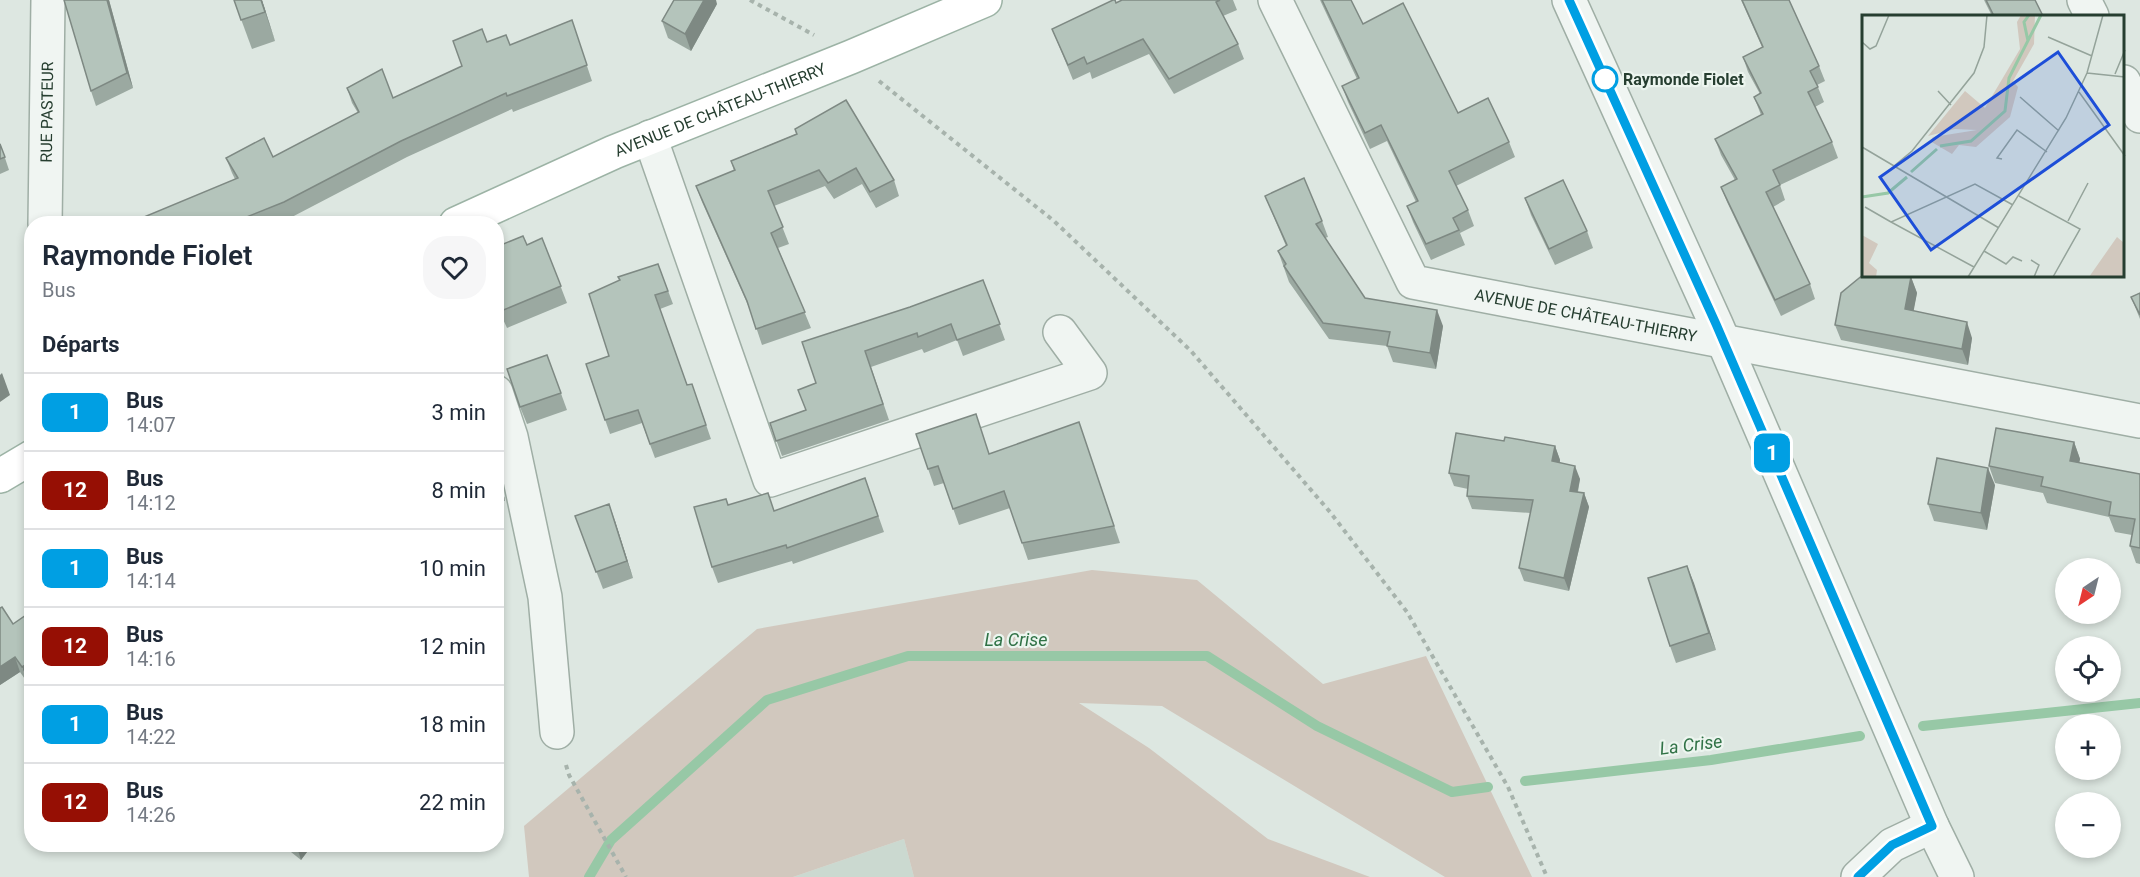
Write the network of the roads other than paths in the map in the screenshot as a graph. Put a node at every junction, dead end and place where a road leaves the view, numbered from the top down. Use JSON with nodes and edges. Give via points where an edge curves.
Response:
{"nodes":[{"id":1,"x":48,"y":0,"type":"edge"},
{"id":2,"x":985,"y":0,"type":"edge"},
{"id":3,"x":1275,"y":0,"type":"edge"},
{"id":4,"x":1569,"y":0,"type":"edge"},
{"id":5,"x":2084,"y":0,"type":"edge"},
{"id":6,"x":2092,"y":15,"type":"edge"},
{"id":7,"x":2125,"y":83,"type":"edge"},
{"id":8,"x":2140,"y":116,"type":"edge"},
{"id":9,"x":650,"y":137,"type":"junction"},
{"id":10,"x":45,"y":216,"type":"edge"},
{"id":11,"x":474,"y":216,"type":"edge"},
{"id":12,"x":1060,"y":332,"type":"dead end"},
{"id":13,"x":1724,"y":341,"type":"junction"},
{"id":14,"x":504,"y":416,"type":"edge"},
{"id":15,"x":2140,"y":420,"type":"edge"},
{"id":16,"x":24,"y":461,"type":"edge"},
{"id":17,"x":0,"y":476,"type":"edge"},
{"id":18,"x":557,"y":732,"type":"road end"},
{"id":19,"x":1932,"y":826,"type":"junction"},
{"id":20,"x":1858,"y":877,"type":"edge"},
{"id":21,"x":1957,"y":877,"type":"edge"}],
"edges":[{"from":1,"to":10,"type":"street","name":"RUE PASTEUR"},
{"from":2,"to":9,"type":"main road","name":"AVENUE DE CHÂTEAU-THIERRY"},
{"from":3,"to":13,"type":"street","name":"AVENUE DE CHÂTEAU-THIERRY","via":[[1413,282]]},
{"from":4,"to":13,"type":"street"},
{"from":5,"to":6,"type":"street"},
{"from":7,"to":8,"type":"street"},
{"from":9,"to":11,"type":"main road","name":"AVENUE DE CHÂTEAU-THIERRY"},
{"from":9,"to":12,"type":"street","via":[[770,480],[1090,373]]},
{"from":13,"to":15,"type":"street","name":"AVENUE DE CHÂTEAU-THIERRY"},
{"from":13,"to":19,"type":"street"},
{"from":14,"to":18,"type":"street","via":[[544,597]]},
{"from":16,"to":17,"type":"main road"},
{"from":19,"to":20,"type":"street","via":[[1892,845]]},
{"from":19,"to":21,"type":"street"}]}
